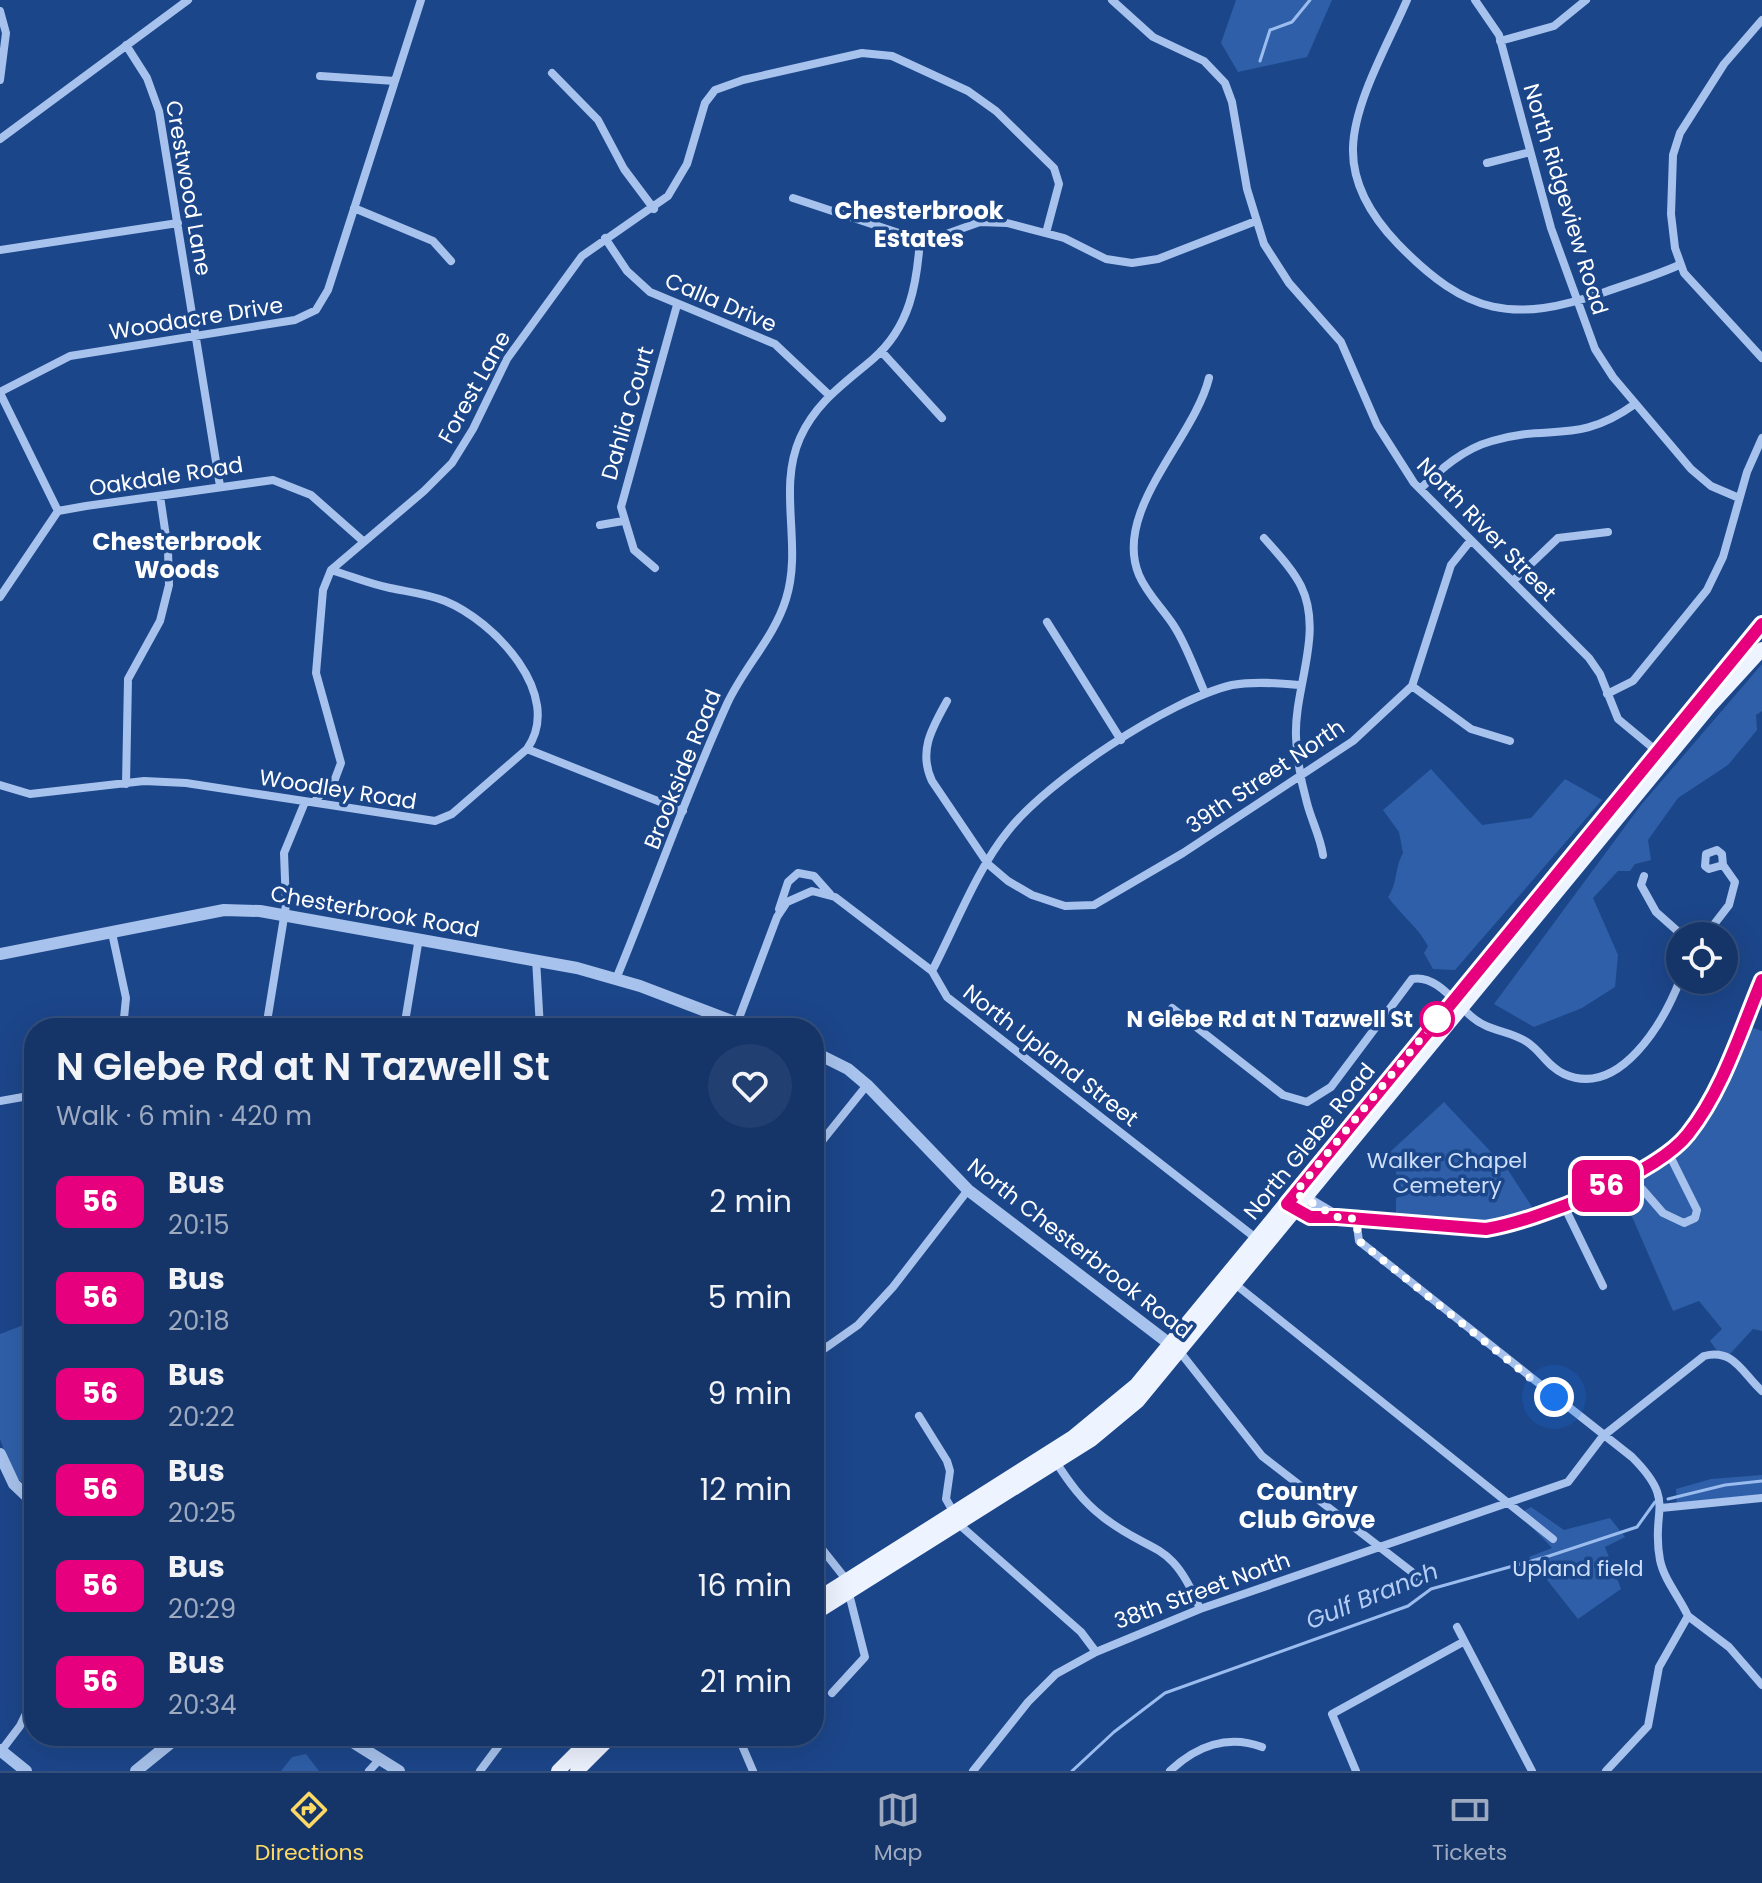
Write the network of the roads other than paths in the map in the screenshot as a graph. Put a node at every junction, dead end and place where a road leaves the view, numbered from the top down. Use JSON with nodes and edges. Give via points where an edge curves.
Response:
{"nodes":[{"id":1,"x":188,"y":0,"type":"edge"},
{"id":2,"x":421,"y":0,"type":"edge"},
{"id":3,"x":1112,"y":0,"type":"edge"},
{"id":4,"x":1407,"y":0,"type":"edge"},
{"id":5,"x":1475,"y":0,"type":"edge"},
{"id":6,"x":1586,"y":0,"type":"edge"},
{"id":7,"x":0,"y":11,"type":"edge"},
{"id":8,"x":1762,"y":20,"type":"edge"},
{"id":9,"x":1500,"y":41,"type":"junction"},
{"id":10,"x":126,"y":45,"type":"junction"},
{"id":11,"x":552,"y":73,"type":"dead end"},
{"id":12,"x":320,"y":76,"type":"dead end"},
{"id":13,"x":0,"y":80,"type":"edge"},
{"id":14,"x":395,"y":81,"type":"junction"},
{"id":15,"x":0,"y":139,"type":"edge"},
{"id":16,"x":1530,"y":152,"type":"junction"},
{"id":17,"x":1487,"y":163,"type":"dead end"},
{"id":18,"x":793,"y":198,"type":"dead end"},
{"id":19,"x":354,"y":208,"type":"junction"},
{"id":20,"x":654,"y":209,"type":"junction"},
{"id":21,"x":1256,"y":221,"type":"junction"},
{"id":22,"x":178,"y":223,"type":"junction"},
{"id":23,"x":1046,"y":233,"type":"junction"},
{"id":24,"x":605,"y":238,"type":"junction"},
{"id":25,"x":920,"y":239,"type":"junction"},
{"id":26,"x":0,"y":250,"type":"edge"},
{"id":27,"x":451,"y":261,"type":"dead end"},
{"id":28,"x":1679,"y":265,"type":"junction"},
{"id":29,"x":1576,"y":302,"type":"junction"},
{"id":30,"x":677,"y":305,"type":"junction"},
{"id":31,"x":197,"y":336,"type":"junction"},
{"id":32,"x":881,"y":351,"type":"junction"},
{"id":33,"x":1762,"y":358,"type":"edge"},
{"id":34,"x":1209,"y":378,"type":"dead end"},
{"id":35,"x":0,"y":392,"type":"edge"},
{"id":36,"x":829,"y":395,"type":"junction"},
{"id":37,"x":1635,"y":404,"type":"junction"},
{"id":38,"x":942,"y":418,"type":"dead end"},
{"id":39,"x":1762,"y":438,"type":"edge"},
{"id":40,"x":220,"y":486,"type":"junction"},
{"id":41,"x":1420,"y":489,"type":"junction"},
{"id":42,"x":160,"y":496,"type":"junction"},
{"id":43,"x":1739,"y":498,"type":"junction"},
{"id":44,"x":58,"y":511,"type":"junction"},
{"id":45,"x":623,"y":521,"type":"junction"},
{"id":46,"x":600,"y":525,"type":"dead end"},
{"id":47,"x":1608,"y":532,"type":"dead end"},
{"id":48,"x":1264,"y":538,"type":"dead end"},
{"id":49,"x":1471,"y":540,"type":"junction"},
{"id":50,"x":363,"y":541,"type":"junction"},
{"id":51,"x":655,"y":568,"type":"dead end"},
{"id":52,"x":331,"y":570,"type":"junction"},
{"id":53,"x":1513,"y":581,"type":"junction"},
{"id":54,"x":0,"y":597,"type":"edge"},
{"id":55,"x":1047,"y":622,"type":"dead end"},
{"id":56,"x":1762,"y":624,"type":"edge"},
{"id":57,"x":1762,"y":649,"type":"edge"},
{"id":58,"x":1299,"y":685,"type":"junction"},
{"id":59,"x":1412,"y":686,"type":"junction"},
{"id":60,"x":1205,"y":693,"type":"junction"},
{"id":61,"x":1607,"y":694,"type":"junction"},
{"id":62,"x":947,"y":701,"type":"dead end"},
{"id":63,"x":1121,"y":740,"type":"junction"},
{"id":64,"x":1510,"y":741,"type":"dead end"},
{"id":65,"x":527,"y":749,"type":"junction"},
{"id":66,"x":1662,"y":756,"type":"junction"},
{"id":67,"x":1301,"y":773,"type":"junction"},
{"id":68,"x":126,"y":784,"type":"junction"},
{"id":69,"x":0,"y":785,"type":"edge"},
{"id":70,"x":310,"y":802,"type":"junction"},
{"id":71,"x":683,"y":811,"type":"junction"},
{"id":72,"x":1323,"y":855,"type":"dead end"},
{"id":73,"x":988,"y":864,"type":"junction"},
{"id":74,"x":1723,"y":865,"type":"dead end"},
{"id":75,"x":1644,"y":876,"type":"dead end"},
{"id":76,"x":830,"y":894,"type":"junction"},
{"id":77,"x":285,"y":914,"type":"junction"},
{"id":78,"x":777,"y":917,"type":"junction"},
{"id":79,"x":1668,"y":922,"type":"edge"},
{"id":80,"x":1717,"y":922,"type":"edge"},
{"id":81,"x":112,"y":933,"type":"junction"},
{"id":82,"x":419,"y":938,"type":"junction"},
{"id":83,"x":0,"y":954,"type":"edge"},
{"id":84,"x":536,"y":959,"type":"junction"},
{"id":85,"x":932,"y":971,"type":"junction"},
{"id":86,"x":616,"y":979,"type":"junction"},
{"id":87,"x":1762,"y":980,"type":"edge"},
{"id":88,"x":1674,"y":994,"type":"edge"},
{"id":89,"x":1458,"y":1004,"type":"junction"},
{"id":90,"x":1172,"y":1008,"type":"dead end"},
{"id":91,"x":124,"y":1018,"type":"edge"},
{"id":92,"x":268,"y":1018,"type":"edge"},
{"id":93,"x":406,"y":1018,"type":"edge"},
{"id":94,"x":539,"y":1018,"type":"edge"},
{"id":95,"x":718,"y":1018,"type":"edge"},
{"id":96,"x":739,"y":1018,"type":"edge"},
{"id":97,"x":824,"y":1057,"type":"edge"},
{"id":98,"x":867,"y":1085,"type":"junction"},
{"id":99,"x":24,"y":1097,"type":"edge"},
{"id":100,"x":0,"y":1101,"type":"edge"},
{"id":101,"x":824,"y":1139,"type":"edge"},
{"id":102,"x":1668,"y":1152,"type":"junction"},
{"id":103,"x":1629,"y":1174,"type":"junction"},
{"id":104,"x":968,"y":1190,"type":"junction"},
{"id":105,"x":1296,"y":1201,"type":"junction"},
{"id":106,"x":1564,"y":1206,"type":"junction"},
{"id":107,"x":1356,"y":1219,"type":"junction"},
{"id":108,"x":1257,"y":1239,"type":"junction"},
{"id":109,"x":1235,"y":1284,"type":"junction"},
{"id":110,"x":1603,"y":1286,"type":"dead end"},
{"id":111,"x":1175,"y":1348,"type":"junction"},
{"id":112,"x":824,"y":1349,"type":"edge"},
{"id":113,"x":1762,"y":1391,"type":"edge"},
{"id":114,"x":919,"y":1416,"type":"dead end"},
{"id":115,"x":1603,"y":1436,"type":"junction"},
{"id":116,"x":0,"y":1454,"type":"edge"},
{"id":117,"x":1052,"y":1457,"type":"junction"},
{"id":118,"x":24,"y":1494,"type":"edge"},
{"id":119,"x":1762,"y":1498,"type":"edge"},
{"id":120,"x":1510,"y":1502,"type":"junction"},
{"id":121,"x":1661,"y":1508,"type":"junction"},
{"id":122,"x":956,"y":1518,"type":"junction"},
{"id":123,"x":1553,"y":1539,"type":"dead end"},
{"id":124,"x":1380,"y":1548,"type":"junction"},
{"id":125,"x":824,"y":1553,"type":"edge"},
{"id":126,"x":1421,"y":1579,"type":"dead end"},
{"id":127,"x":848,"y":1587,"type":"junction"},
{"id":128,"x":824,"y":1597,"type":"edge"},
{"id":129,"x":824,"y":1606,"type":"edge"},
{"id":130,"x":1200,"y":1609,"type":"junction"},
{"id":131,"x":1688,"y":1616,"type":"junction"},
{"id":132,"x":1457,"y":1627,"type":"dead end"},
{"id":133,"x":1463,"y":1642,"type":"junction"},
{"id":134,"x":1096,"y":1652,"type":"junction"},
{"id":135,"x":1762,"y":1685,"type":"edge"},
{"id":136,"x":832,"y":1693,"type":"dead end"},
{"id":137,"x":24,"y":1718,"type":"edge"},
{"id":138,"x":167,"y":1746,"type":"edge"},
{"id":139,"x":359,"y":1746,"type":"edge"},
{"id":140,"x":499,"y":1746,"type":"edge"},
{"id":141,"x":583,"y":1746,"type":"edge"},
{"id":142,"x":602,"y":1746,"type":"edge"},
{"id":143,"x":742,"y":1746,"type":"edge"},
{"id":144,"x":1262,"y":1747,"type":"dead end"},
{"id":145,"x":1,"y":1750,"type":"edge"},
{"id":146,"x":380,"y":1759,"type":"junction"},
{"id":147,"x":26,"y":1771,"type":"edge"},
{"id":148,"x":136,"y":1771,"type":"edge"},
{"id":149,"x":369,"y":1771,"type":"edge"},
{"id":150,"x":399,"y":1771,"type":"edge"},
{"id":151,"x":480,"y":1771,"type":"edge"},
{"id":152,"x":558,"y":1771,"type":"edge"},
{"id":153,"x":577,"y":1771,"type":"edge"},
{"id":154,"x":753,"y":1771,"type":"edge"},
{"id":155,"x":973,"y":1771,"type":"edge"},
{"id":156,"x":1170,"y":1771,"type":"edge"},
{"id":157,"x":1356,"y":1771,"type":"edge"},
{"id":158,"x":1532,"y":1771,"type":"edge"},
{"id":159,"x":1606,"y":1771,"type":"edge"}],
"edges":[{"from":1,"to":10,"type":"street"},
{"from":2,"to":14,"type":"street","name":"Woodacre Drive"},
{"from":3,"to":21,"type":"street","name":"North River Street","via":[[1153,37],[1204,61],[1225,83]]},
{"from":4,"to":29,"type":"street","via":[[1354,137],[1361,190],[1379,222],[1407,253],[1472,301],[1536,310]]},
{"from":5,"to":9,"type":"street","name":"North Ridgeview Road"},
{"from":6,"to":9,"type":"street","via":[[1554,26]]},
{"from":7,"to":13,"type":"street","via":[[6,33]]},
{"from":8,"to":28,"type":"street","via":[[1724,64],[1676,141],[1671,214]]},
{"from":9,"to":16,"type":"street","name":"North Ridgeview Road"},
{"from":10,"to":15,"type":"street"},
{"from":10,"to":22,"type":"street","name":"Crestwood Lane","via":[[156,99]]},
{"from":11,"to":20,"type":"street","via":[[598,120],[624,169]]},
{"from":12,"to":14,"type":"street"},
{"from":14,"to":19,"type":"street","name":"Woodacre Drive"},
{"from":16,"to":17,"type":"street"},
{"from":16,"to":29,"type":"street","name":"North Ridgeview Road"},
{"from":18,"to":25,"type":"street"},
{"from":19,"to":27,"type":"street","via":[[433,241]]},
{"from":19,"to":31,"type":"street","name":"Woodacre Drive","via":[[326,295],[316,310],[295,320]]},
{"from":20,"to":23,"type":"street","name":"Forest Lane","via":[[679,181],[705,103],[715,90],[862,53],[882,53],[968,91],[996,111],[1056,171],[1059,184]]},
{"from":20,"to":24,"type":"street","name":"Forest Lane"},
{"from":21,"to":23,"type":"street","via":[[1158,259],[1132,263],[1106,259]]},
{"from":21,"to":41,"type":"street","name":"North River Street","via":[[1282,274],[1341,342],[1383,436]]},
{"from":22,"to":26,"type":"street"},
{"from":22,"to":31,"type":"street","name":"Crestwood Lane"},
{"from":23,"to":25,"type":"street","via":[[993,221]]},
{"from":24,"to":30,"type":"street","name":"Calla Drive","via":[[639,283]]},
{"from":24,"to":50,"type":"street","name":"Forest Lane","via":[[582,256],[524,334],[452,463]]},
{"from":25,"to":32,"type":"street","name":"Brookside Road","via":[[910,307]]},
{"from":28,"to":29,"type":"street"},
{"from":28,"to":33,"type":"street"},
{"from":29,"to":37,"type":"street","name":"North Ridgeview Road","via":[[1601,360]]},
{"from":30,"to":36,"type":"street","name":"Calla Drive","via":[[775,344]]},
{"from":30,"to":45,"type":"street","name":"Dahlia Court","via":[[622,495]]},
{"from":31,"to":35,"type":"street","name":"Woodacre Drive","via":[[70,356]]},
{"from":31,"to":40,"type":"street","name":"Crestwood Lane"},
{"from":32,"to":36,"type":"street","name":"Brookside Road"},
{"from":32,"to":38,"type":"street"},
{"from":34,"to":60,"type":"street","via":[[1203,399],[1139,514],[1133,548],[1139,574],[1175,627]]},
{"from":35,"to":44,"type":"street"},
{"from":36,"to":71,"type":"street","name":"Brookside Road","via":[[808,422],[792,464],[792,560],[781,612],[727,702]]},
{"from":37,"to":41,"type":"street","via":[[1585,430],[1482,444]]},
{"from":37,"to":43,"type":"street","name":"North Ridgeview Road","via":[[1698,476]]},
{"from":39,"to":43,"type":"street"},
{"from":40,"to":42,"type":"street","name":"Oakdale Road"},
{"from":40,"to":50,"type":"street","name":"Oakdale Road","via":[[259,480],[286,483],[311,495]]},
{"from":41,"to":49,"type":"street","name":"North River Street"},
{"from":42,"to":44,"type":"street","name":"Oakdale Road"},
{"from":42,"to":68,"type":"street","via":[[169,585],[160,621],[128,679]]},
{"from":43,"to":61,"type":"street","via":[[1723,557],[1707,590],[1633,681]]},
{"from":44,"to":54,"type":"street"},
{"from":45,"to":46,"type":"street"},
{"from":45,"to":51,"type":"street","via":[[634,550]]},
{"from":47,"to":53,"type":"street","via":[[1558,538]]},
{"from":48,"to":58,"type":"street","via":[[1303,590],[1309,641]]},
{"from":49,"to":53,"type":"street","name":"North River Street"},
{"from":49,"to":59,"type":"street","name":"39th Street North","via":[[1451,565]]},
{"from":50,"to":52,"type":"street","name":"Forest Lane"},
{"from":52,"to":65,"type":"street","via":[[443,600],[488,629],[537,696],[539,719]]},
{"from":52,"to":70,"type":"street","via":[[323,590],[316,673],[341,763],[335,779]]},
{"from":53,"to":61,"type":"street","name":"North River Street","via":[[1589,658]]},
{"from":55,"to":63,"type":"street"},
{"from":56,"to":66,"type":"main road","name":"North Glebe Road"},
{"from":57,"to":66,"type":"main road","name":"North Glebe Road"},
{"from":58,"to":60,"type":"street","via":[[1235,685]]},
{"from":58,"to":67,"type":"street","via":[[1296,735]]},
{"from":59,"to":64,"type":"street","via":[[1471,729]]},
{"from":59,"to":67,"type":"street","name":"39th Street North","via":[[1353,741]]},
{"from":60,"to":63,"type":"street"},
{"from":61,"to":66,"type":"street","name":"North River Street","via":[[1618,719]]},
{"from":62,"to":73,"type":"street","via":[[929,733],[926,766]]},
{"from":63,"to":73,"type":"street","via":[[1037,800],[1007,831]]},
{"from":65,"to":70,"type":"street","name":"Woodley Road","via":[[452,814],[435,821]]},
{"from":65,"to":71,"type":"street"},
{"from":66,"to":89,"type":"main road","name":"North Glebe Road"},
{"from":67,"to":72,"type":"street"},
{"from":67,"to":73,"type":"street","name":"39th Street North","via":[[1183,853],[1094,905],[1065,906],[1032,895]]},
{"from":68,"to":69,"type":"street","name":"Woodley Road","via":[[30,794]]},
{"from":68,"to":70,"type":"street","name":"Woodley Road","via":[[186,783]]},
{"from":70,"to":77,"type":"street","via":[[284,853]]},
{"from":71,"to":86,"type":"street","name":"Brookside Road"},
{"from":73,"to":85,"type":"street"},
{"from":74,"to":80,"type":"street","via":[[1733,875],[1735,890]]},
{"from":75,"to":79,"type":"street","via":[[1641,885],[1651,906]]},
{"from":76,"to":78,"type":"street","via":[[803,893],[787,902]]},
{"from":76,"to":78,"type":"street","name":"North Upland Street","via":[[814,876],[798,873],[788,882]]},
{"from":76,"to":85,"type":"street","name":"North Upland Street"},
{"from":77,"to":81,"type":"street","name":"Chesterbrook Road","via":[[224,910]]},
{"from":77,"to":82,"type":"street","name":"Chesterbrook Road"},
{"from":77,"to":92,"type":"street"},
{"from":78,"to":96,"type":"street"},
{"from":81,"to":83,"type":"street","name":"Chesterbrook Road"},
{"from":81,"to":91,"type":"street","via":[[126,998]]},
{"from":82,"to":84,"type":"street","name":"Chesterbrook Road"},
{"from":82,"to":93,"type":"street"},
{"from":84,"to":86,"type":"street","name":"Chesterbrook Road"},
{"from":84,"to":94,"type":"street"},
{"from":85,"to":108,"type":"street","name":"North Upland Street","via":[[947,997]]},
{"from":86,"to":95,"type":"street","name":"Chesterbrook Road"},
{"from":87,"to":102,"type":"street","via":[[1708,1105],[1687,1137]]},
{"from":88,"to":89,"type":"street","via":[[1641,1048],[1590,1078],[1561,1073],[1530,1043],[1487,1028]]},
{"from":89,"to":90,"type":"street","via":[[1429,980],[1409,981],[1331,1087],[1307,1102],[1287,1098]]},
{"from":89,"to":105,"type":"main road","name":"North Glebe Road"},
{"from":97,"to":98,"type":"street","name":"North Chesterbrook Road"},
{"from":98,"to":101,"type":"street"},
{"from":98,"to":104,"type":"street","name":"North Chesterbrook Road"},
{"from":99,"to":100,"type":"street"},
{"from":102,"to":103,"type":"street"},
{"from":102,"to":103,"type":"street","via":[[1697,1210],[1695,1218],[1684,1223],[1663,1213]]},
{"from":103,"to":106,"type":"street"},
{"from":104,"to":111,"type":"street","name":"North Chesterbrook Road"},
{"from":104,"to":112,"type":"street","via":[[858,1325]]},
{"from":105,"to":107,"type":"street","via":[[1315,1219]]},
{"from":105,"to":108,"type":"main road","name":"North Glebe Road"},
{"from":105,"to":109,"type":"main road","name":"North Glebe Road"},
{"from":106,"to":107,"type":"street","via":[[1486,1229]]},
{"from":106,"to":110,"type":"street"},
{"from":107,"to":115,"type":"street","via":[[1359,1241]]},
{"from":108,"to":111,"type":"main road","name":"North Glebe Road"},
{"from":109,"to":111,"type":"main road","name":"North Glebe Road"},
{"from":109,"to":120,"type":"street"},
{"from":111,"to":117,"type":"main road","name":"North Glebe Road"},
{"from":111,"to":124,"type":"street","name":"North Chesterbrook Road","via":[[1252,1447]]},
{"from":113,"to":115,"type":"street","name":"38th Street North","via":[[1729,1355],[1718,1352],[1704,1356]]},
{"from":114,"to":122,"type":"street","via":[[947,1461],[946,1499]]},
{"from":115,"to":120,"type":"street","name":"38th Street North","via":[[1568,1482]]},
{"from":115,"to":121,"type":"street","via":[[1651,1477]]},
{"from":116,"to":118,"type":"street"},
{"from":117,"to":122,"type":"main road","name":"North Glebe Road"},
{"from":117,"to":130,"type":"street","via":[[1080,1497],[1104,1518],[1173,1560]]},
{"from":119,"to":121,"type":"street"},
{"from":120,"to":123,"type":"street"},
{"from":120,"to":124,"type":"street","name":"38th Street North"},
{"from":121,"to":131,"type":"street","via":[[1660,1560]]},
{"from":122,"to":127,"type":"main road","name":"North Glebe Road"},
{"from":122,"to":134,"type":"street","via":[[1081,1632]]},
{"from":124,"to":126,"type":"street","name":"North Chesterbrook Road"},
{"from":124,"to":130,"type":"street","name":"38th Street North"},
{"from":125,"to":127,"type":"street"},
{"from":127,"to":128,"type":"main road","name":"North Glebe Road"},
{"from":127,"to":129,"type":"main road","name":"North Glebe Road"},
{"from":127,"to":136,"type":"street","via":[[865,1657]]},
{"from":130,"to":134,"type":"street","name":"38th Street North"},
{"from":131,"to":135,"type":"street","via":[[1729,1647]]},
{"from":131,"to":159,"type":"street","via":[[1659,1667],[1648,1726]]},
{"from":132,"to":133,"type":"street"},
{"from":133,"to":157,"type":"street","via":[[1332,1714]]},
{"from":133,"to":158,"type":"street"},
{"from":134,"to":155,"type":"street","name":"38th Street North","via":[[1056,1674]]},
{"from":137,"to":145,"type":"street"},
{"from":138,"to":148,"type":"street"},
{"from":139,"to":146,"type":"street"},
{"from":140,"to":151,"type":"street"},
{"from":141,"to":152,"type":"main road"},
{"from":142,"to":153,"type":"main road"},
{"from":143,"to":154,"type":"street"},
{"from":144,"to":156,"type":"street","via":[[1243,1740],[1217,1742]]},
{"from":145,"to":147,"type":"street"},
{"from":146,"to":149,"type":"street"},
{"from":146,"to":150,"type":"street"}]}
